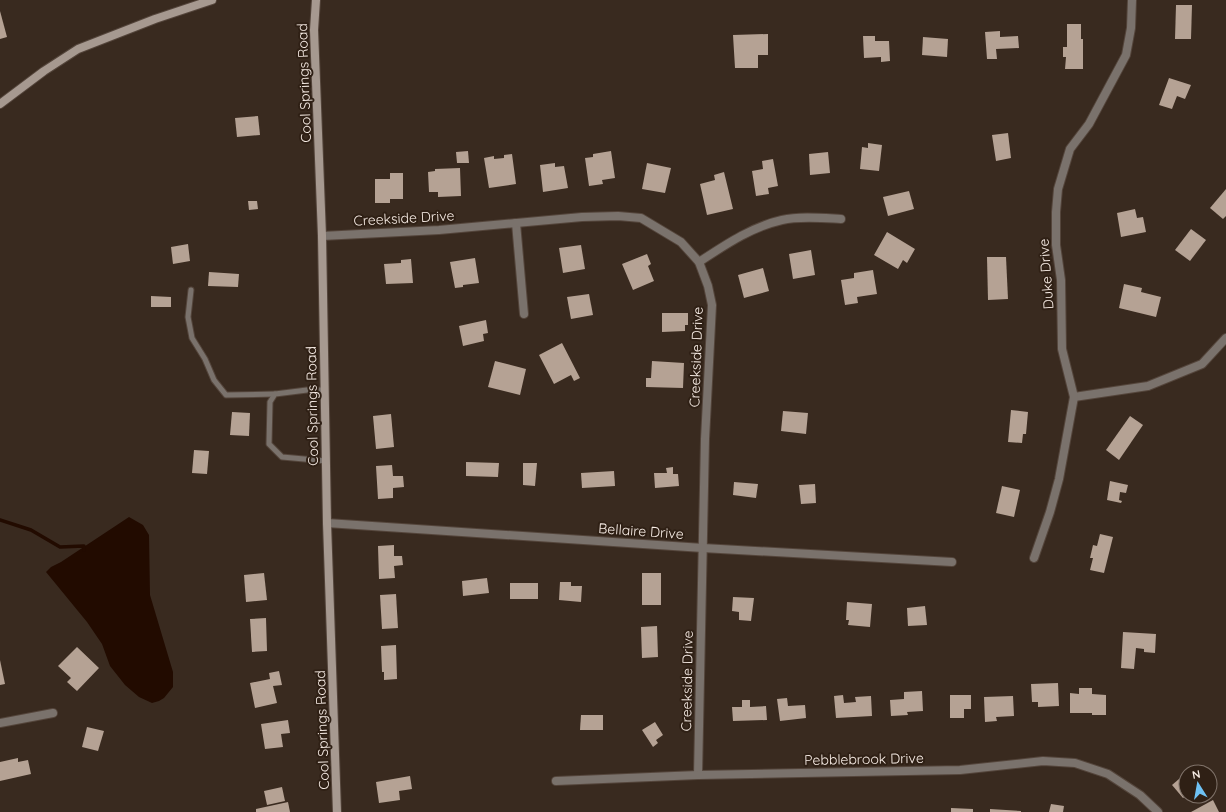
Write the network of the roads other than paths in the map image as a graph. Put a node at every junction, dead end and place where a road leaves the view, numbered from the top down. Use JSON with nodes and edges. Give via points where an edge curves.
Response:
{"nodes":[{"id":1,"x":212,"y":0,"type":"edge"},
{"id":2,"x":316,"y":0,"type":"edge"},
{"id":3,"x":1132,"y":0,"type":"edge"},
{"id":4,"x":0,"y":104,"type":"edge"},
{"id":5,"x":840,"y":219,"type":"dead end"},
{"id":6,"x":516,"y":223,"type":"junction"},
{"id":7,"x":322,"y":236,"type":"junction"},
{"id":8,"x":699,"y":262,"type":"junction"},
{"id":9,"x":191,"y":290,"type":"dead end"},
{"id":10,"x":524,"y":314,"type":"dead end"},
{"id":11,"x":1226,"y":338,"type":"edge"},
{"id":12,"x":325,"y":390,"type":"junction"},
{"id":13,"x":275,"y":394,"type":"junction"},
{"id":14,"x":1074,"y":397,"type":"junction"},
{"id":15,"x":326,"y":460,"type":"junction"},
{"id":16,"x":327,"y":523,"type":"junction"},
{"id":17,"x":703,"y":548,"type":"junction"},
{"id":18,"x":1034,"y":558,"type":"dead end"},
{"id":19,"x":952,"y":562,"type":"dead end"},
{"id":20,"x":53,"y":713,"type":"dead end"},
{"id":21,"x":0,"y":723,"type":"edge"},
{"id":22,"x":698,"y":775,"type":"junction"},
{"id":23,"x":556,"y":782,"type":"dead end"},
{"id":24,"x":338,"y":812,"type":"edge"},
{"id":25,"x":1158,"y":812,"type":"edge"}],
"edges":[{"from":1,"to":4,"type":"street","via":[[78,49]]},
{"from":2,"to":7,"type":"street","name":"Cool Springs Road","via":[[314,30]]},
{"from":3,"to":14,"type":"street","name":"Duke Drive","via":[[1131,28],[1126,55],[1089,124],[1070,149],[1058,189],[1056,245],[1061,280],[1062,349]]},
{"from":5,"to":8,"type":"street","via":[[783,220],[761,226],[744,233]]},
{"from":6,"to":7,"type":"street","name":"Creekside Drive"},
{"from":6,"to":8,"type":"street","name":"Creekside Drive","via":[[582,217],[641,218],[682,242]]},
{"from":6,"to":10,"type":"street"},
{"from":7,"to":12,"type":"street","name":"Cool Springs Road"},
{"from":8,"to":17,"type":"street","name":"Creekside Drive","via":[[712,305]]},
{"from":9,"to":13,"type":"lane","via":[[188,317],[192,338],[214,380],[226,395]]},
{"from":11,"to":14,"type":"street","via":[[1202,364],[1148,386]]},
{"from":12,"to":13,"type":"lane"},
{"from":12,"to":15,"type":"street","name":"Cool Springs Road"},
{"from":13,"to":15,"type":"lane","via":[[270,402],[269,444],[282,457]]},
{"from":14,"to":18,"type":"street","name":"Duke Drive","via":[[1052,506]]},
{"from":15,"to":16,"type":"street","name":"Cool Springs Road"},
{"from":16,"to":17,"type":"street","name":"Bellaire Drive"},
{"from":16,"to":24,"type":"street","name":"Cool Springs Road"},
{"from":17,"to":19,"type":"street","name":"Bellaire Drive"},
{"from":17,"to":22,"type":"street","name":"Creekside Drive"},
{"from":20,"to":21,"type":"street"},
{"from":22,"to":23,"type":"street","name":"Pebblebrook Drive"},
{"from":22,"to":25,"type":"street","name":"Pebblebrook Drive","via":[[960,770],[1043,761],[1075,763],[1108,774],[1140,795]]}]}
